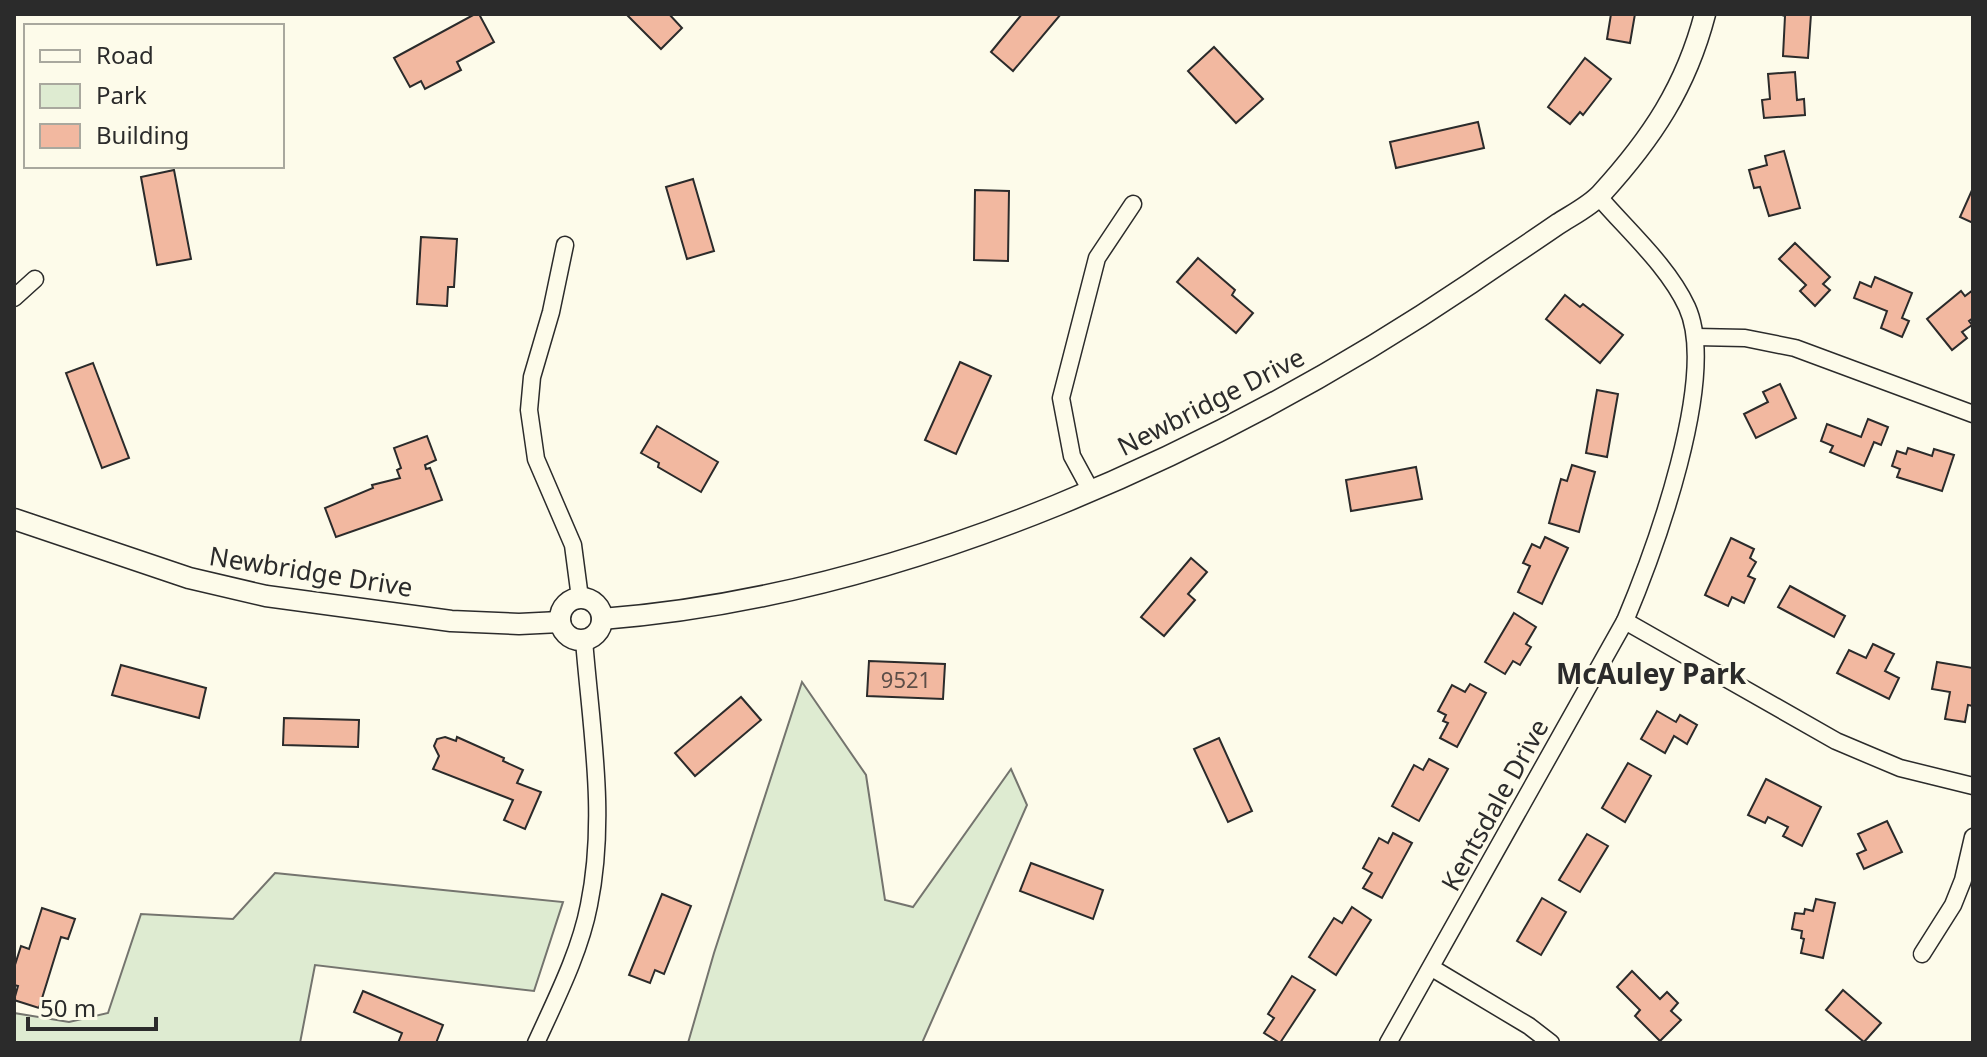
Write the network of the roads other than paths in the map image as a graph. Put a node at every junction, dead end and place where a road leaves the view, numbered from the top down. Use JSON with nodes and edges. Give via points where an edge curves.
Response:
{"nodes":[{"id":1,"x":1705,"y":14,"type":"edge"},
{"id":2,"x":1599,"y":197,"type":"junction"},
{"id":3,"x":1133,"y":204,"type":"dead end"},
{"id":4,"x":565,"y":245,"type":"dead end"},
{"id":5,"x":35,"y":279,"type":"dead end"},
{"id":6,"x":14,"y":298,"type":"edge"},
{"id":7,"x":1696,"y":337,"type":"junction"},
{"id":8,"x":1973,"y":414,"type":"edge"},
{"id":9,"x":1091,"y":491,"type":"junction"},
{"id":10,"x":14,"y":519,"type":"edge"},
{"id":11,"x":580,"y":598,"type":"junction"},
{"id":12,"x":602,"y":619,"type":"junction"},
{"id":13,"x":1625,"y":621,"type":"junction"},
{"id":14,"x":560,"y":622,"type":"junction"},
{"id":15,"x":584,"y":640,"type":"junction"},
{"id":16,"x":1973,"y":786,"type":"edge"},
{"id":17,"x":1973,"y":837,"type":"edge"},
{"id":18,"x":1922,"y":954,"type":"dead end"},
{"id":19,"x":1432,"y":968,"type":"junction"},
{"id":20,"x":536,"y":1043,"type":"edge"},
{"id":21,"x":1388,"y":1043,"type":"edge"},
{"id":22,"x":1551,"y":1043,"type":"edge"}],
"edges":[{"from":1,"to":2,"type":"street","name":"Newbridge Drive","via":[[1695,54],[1665,115]]},
{"from":2,"to":7,"type":"street","name":"Kentsdale Drive","via":[[1671,280]]},
{"from":2,"to":9,"type":"street","name":"Newbridge Drive","via":[[1400,331],[1230,426]]},
{"from":3,"to":9,"type":"street","via":[[1097,258],[1061,398],[1072,456]]},
{"from":4,"to":11,"type":"street","via":[[532,377],[529,410],[536,459],[573,545]]},
{"from":5,"to":6,"type":"street"},
{"from":7,"to":8,"type":"street","via":[[1745,338],[1795,348]]},
{"from":7,"to":13,"type":"street","name":"Kentsdale Drive","via":[[1693,396],[1679,462],[1649,564]]},
{"from":9,"to":12,"type":"street","name":"Newbridge Drive","via":[[942,547],[799,589],[658,615]]},
{"from":10,"to":14,"type":"street","name":"Newbridge Drive","via":[[189,578],[266,596],[451,621]]},
{"from":11,"to":12,"type":"street","via":[[598,606]]},
{"from":11,"to":14,"type":"street","via":[[567,603]]},
{"from":12,"to":15,"type":"street","via":[[595,636]]},
{"from":13,"to":16,"type":"street","via":[[1836,741],[1900,768]]},
{"from":13,"to":19,"type":"street","name":"Kentsdale Drive"},
{"from":14,"to":15,"type":"street","via":[[571,638]]},
{"from":15,"to":20,"type":"street","via":[[598,807],[596,859],[589,908]]},
{"from":17,"to":18,"type":"street","via":[[1953,905]]},
{"from":19,"to":21,"type":"street","name":"Kentsdale Drive"},
{"from":19,"to":22,"type":"street"}]}
